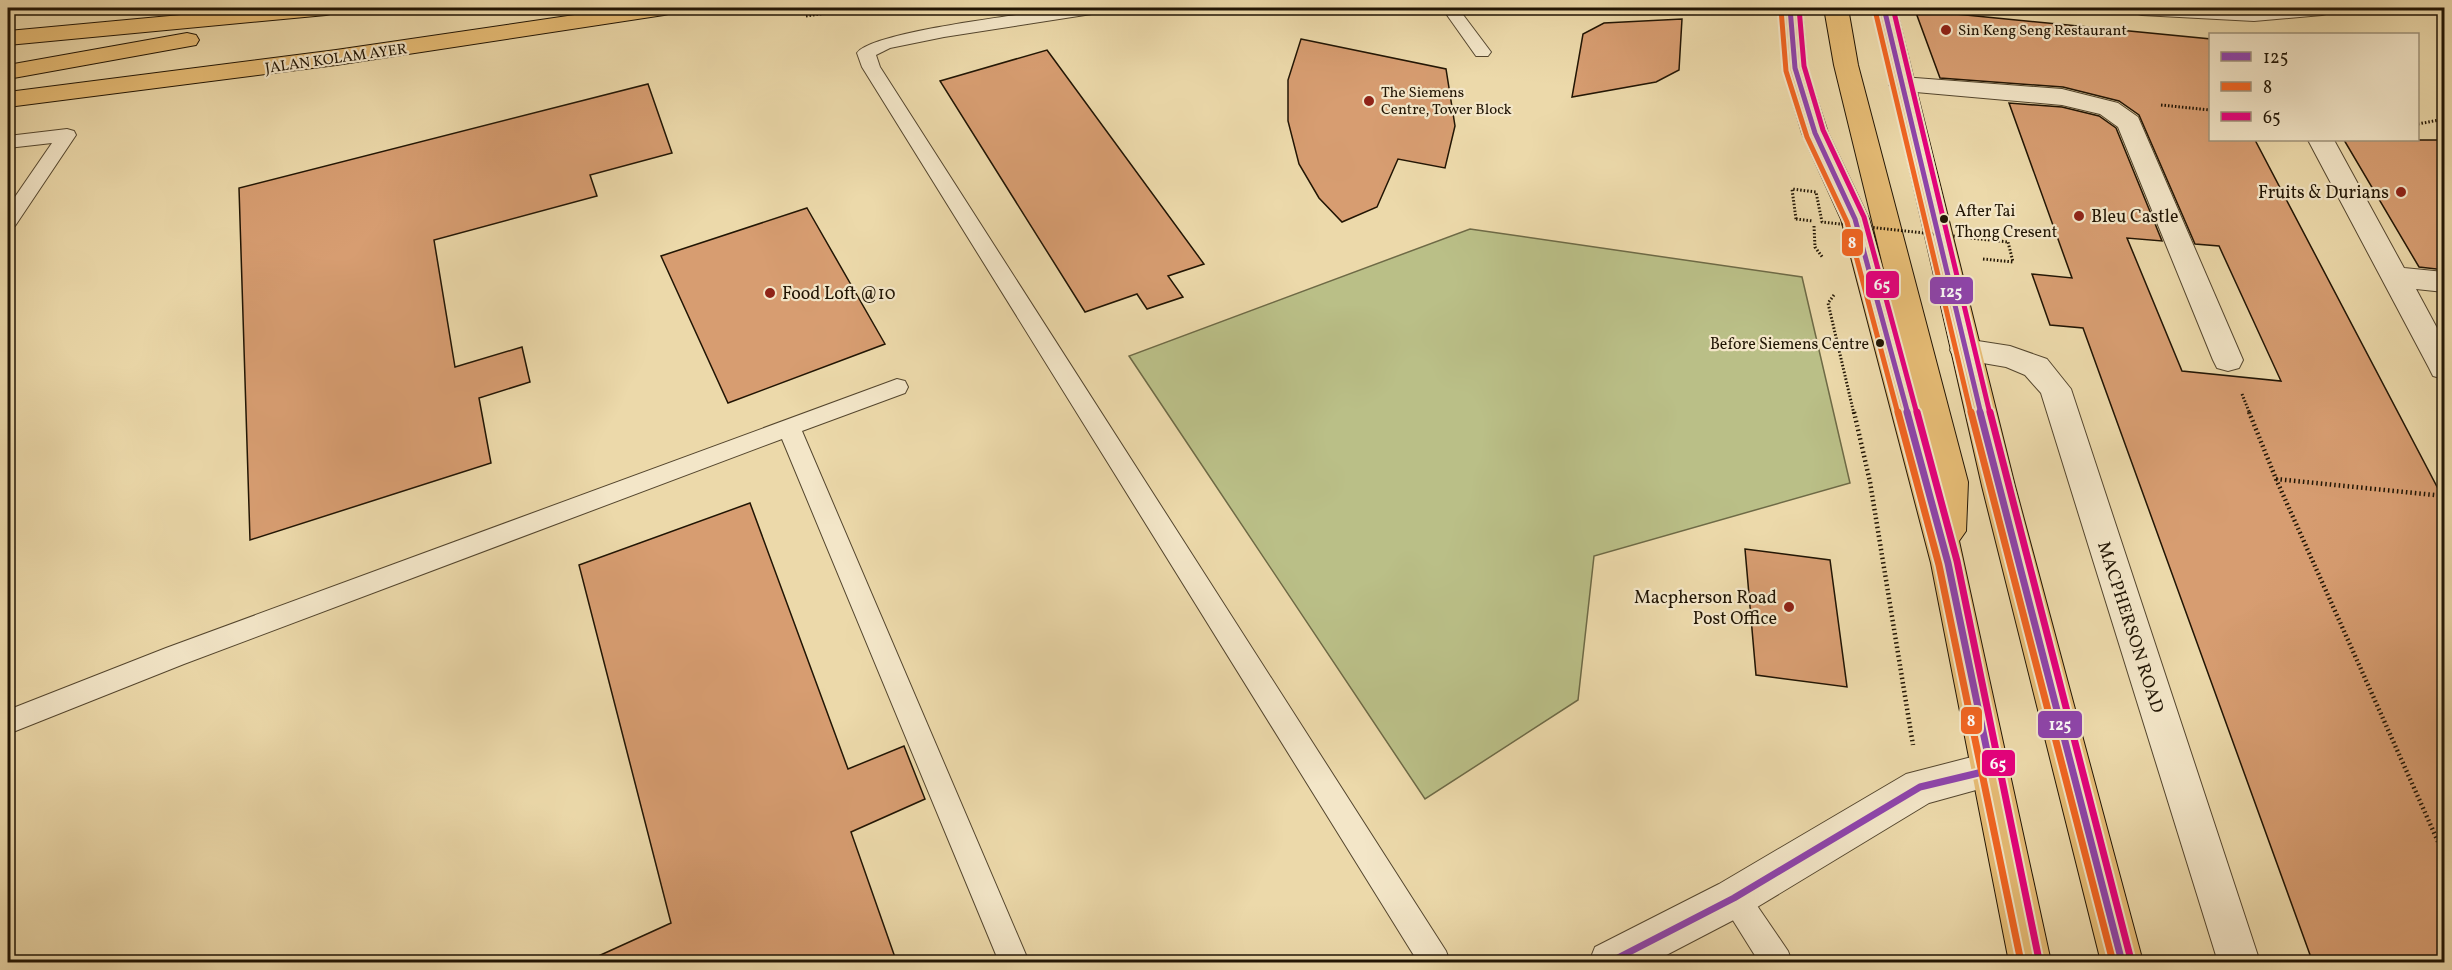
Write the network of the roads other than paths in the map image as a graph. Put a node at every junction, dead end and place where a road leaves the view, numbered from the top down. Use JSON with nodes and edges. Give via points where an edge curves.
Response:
{"nodes":[{"id":1,"x":326,"y":8,"type":"edge"},
{"id":2,"x":664,"y":8,"type":"edge"},
{"id":3,"x":1098,"y":8,"type":"edge"},
{"id":4,"x":1450,"y":8,"type":"edge"},
{"id":5,"x":1790,"y":8,"type":"edge"},
{"id":6,"x":1836,"y":8,"type":"edge"},
{"id":7,"x":1884,"y":8,"type":"edge"},
{"id":8,"x":2142,"y":8,"type":"edge"},
{"id":9,"x":2322,"y":8,"type":"edge"},
{"id":10,"x":263,"y":15,"type":"junction"},
{"id":11,"x":2256,"y":25,"type":"edge"},
{"id":12,"x":8,"y":38,"type":"edge"},
{"id":13,"x":1482,"y":52,"type":"dead end"},
{"id":14,"x":8,"y":72,"type":"edge"},
{"id":15,"x":1902,"y":85,"type":"junction"},
{"id":16,"x":8,"y":100,"type":"edge"},
{"id":17,"x":2322,"y":141,"type":"edge"},
{"id":18,"x":8,"y":142,"type":"edge"},
{"id":19,"x":8,"y":221,"type":"edge"},
{"id":20,"x":2397,"y":277,"type":"junction"},
{"id":21,"x":2445,"y":282,"type":"edge"},
{"id":22,"x":1965,"y":350,"type":"junction"},
{"id":23,"x":2228,"y":360,"type":"road end"},
{"id":24,"x":2445,"y":368,"type":"edge"},
{"id":25,"x":897,"y":387,"type":"dead end"},
{"id":26,"x":789,"y":427,"type":"junction"},
{"id":27,"x":1948,"y":563,"type":"junction"},
{"id":28,"x":11,"y":721,"type":"edge"},
{"id":29,"x":1991,"y":770,"type":"junction"},
{"id":30,"x":1734,"y":898,"type":"junction"},
{"id":31,"x":1014,"y":963,"type":"edge"},
{"id":32,"x":1434,"y":963,"type":"edge"},
{"id":33,"x":1610,"y":963,"type":"edge"},
{"id":34,"x":1777,"y":963,"type":"edge"},
{"id":35,"x":2030,"y":963,"type":"edge"},
{"id":36,"x":2122,"y":963,"type":"edge"},
{"id":37,"x":2239,"y":963,"type":"edge"}],
"edges":[{"from":1,"to":10,"type":"main road"},
{"from":2,"to":16,"type":"main road","name":"JALAN KOLAM AYER","via":[[226,74]]},
{"from":3,"to":32,"type":"lane","via":[[934,34],[885,44],[866,54]]},
{"from":4,"to":13,"type":"lane"},
{"from":5,"to":27,"type":"main road","via":[[1795,68],[1815,133],[1855,219]]},
{"from":6,"to":27,"type":"main road","via":[[1846,65],[1952,482]]},
{"from":7,"to":15,"type":"main road"},
{"from":8,"to":11,"type":"street"},
{"from":9,"to":11,"type":"street"},
{"from":10,"to":12,"type":"main road"},
{"from":10,"to":14,"type":"main road","via":[[181,41]]},
{"from":15,"to":22,"type":"main road"},
{"from":15,"to":23,"type":"street","via":[[2062,97],[2109,108],[2129,123]]},
{"from":17,"to":20,"type":"street"},
{"from":18,"to":19,"type":"lane","via":[[67,135]]},
{"from":20,"to":21,"type":"street"},
{"from":20,"to":24,"type":"street"},
{"from":22,"to":36,"type":"main road"},
{"from":22,"to":37,"type":"street","name":"MACPHERSON ROAD","via":[[2010,357],[2036,367],[2055,389]]},
{"from":25,"to":26,"type":"lane"},
{"from":26,"to":28,"type":"lane"},
{"from":26,"to":31,"type":"lane"},
{"from":27,"to":29,"type":"main road"},
{"from":29,"to":30,"type":"street","via":[[1920,787]]},
{"from":29,"to":35,"type":"main road"},
{"from":30,"to":33,"type":"street"},
{"from":30,"to":34,"type":"lane"}]}
